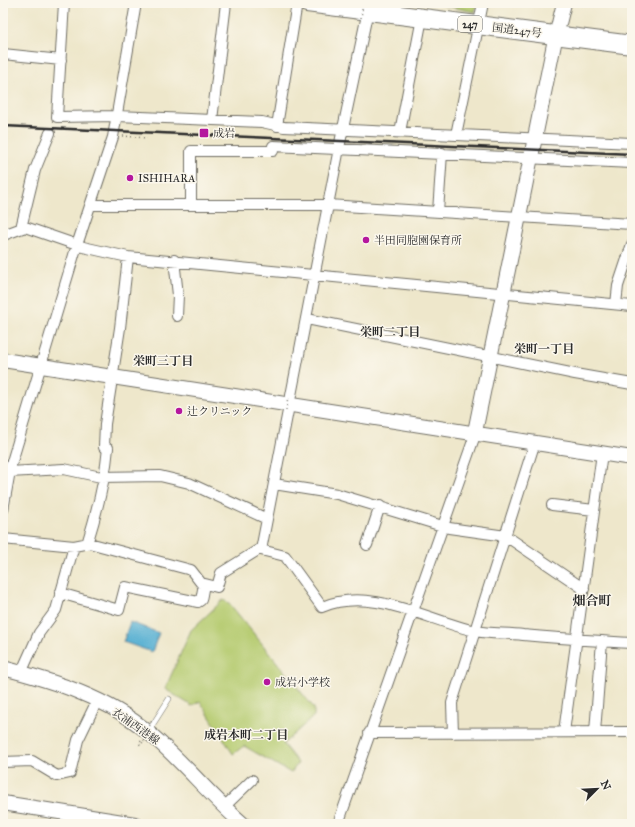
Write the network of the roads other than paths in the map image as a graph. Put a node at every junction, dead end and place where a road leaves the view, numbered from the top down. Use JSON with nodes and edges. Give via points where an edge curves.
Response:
{"nodes":[{"id":1,"x":64,"y":3,"type":"edge"},
{"id":2,"x":136,"y":3,"type":"edge"},
{"id":3,"x":226,"y":3,"type":"edge"},
{"id":4,"x":297,"y":3,"type":"edge"},
{"id":5,"x":308,"y":3,"type":"edge"},
{"id":6,"x":483,"y":3,"type":"edge"},
{"id":7,"x":564,"y":3,"type":"edge"},
{"id":8,"x":364,"y":11,"type":"edge"},
{"id":9,"x":422,"y":18,"type":"junction"},
{"id":10,"x":478,"y":25,"type":"junction"},
{"id":11,"x":556,"y":35,"type":"junction"},
{"id":12,"x":632,"y":45,"type":"edge"},
{"id":13,"x":3,"y":54,"type":"edge"},
{"id":14,"x":61,"y":60,"type":"junction"},
{"id":15,"x":117,"y":116,"type":"junction"},
{"id":16,"x":212,"y":120,"type":"junction"},
{"id":17,"x":277,"y":126,"type":"junction"},
{"id":18,"x":343,"y":129,"type":"junction"},
{"id":19,"x":400,"y":132,"type":"junction"},
{"id":20,"x":50,"y":134,"type":"dead end"},
{"id":21,"x":456,"y":135,"type":"junction"},
{"id":22,"x":535,"y":138,"type":"junction"},
{"id":23,"x":632,"y":143,"type":"edge"},
{"id":24,"x":340,"y":148,"type":"junction"},
{"id":25,"x":442,"y":153,"type":"junction"},
{"id":26,"x":532,"y":157,"type":"junction"},
{"id":27,"x":632,"y":163,"type":"edge"},
{"id":28,"x":191,"y":205,"type":"junction"},
{"id":29,"x":328,"y":205,"type":"junction"},
{"id":30,"x":91,"y":206,"type":"junction"},
{"id":31,"x":438,"y":212,"type":"junction"},
{"id":32,"x":519,"y":217,"type":"junction"},
{"id":33,"x":632,"y":224,"type":"edge"},
{"id":34,"x":21,"y":228,"type":"junction"},
{"id":35,"x":4,"y":235,"type":"edge"},
{"id":36,"x":632,"y":244,"type":"edge"},
{"id":37,"x":77,"y":245,"type":"junction"},
{"id":38,"x":128,"y":257,"type":"junction"},
{"id":39,"x":174,"y":260,"type":"junction"},
{"id":40,"x":315,"y":274,"type":"junction"},
{"id":41,"x":502,"y":293,"type":"junction"},
{"id":42,"x":616,"y":304,"type":"junction"},
{"id":43,"x":632,"y":306,"type":"edge"},
{"id":44,"x":176,"y":316,"type":"dead end"},
{"id":45,"x":307,"y":319,"type":"junction"},
{"id":46,"x":489,"y":357,"type":"junction"},
{"id":47,"x":3,"y":360,"type":"edge"},
{"id":48,"x":41,"y":366,"type":"junction"},
{"id":49,"x":112,"y":377,"type":"junction"},
{"id":50,"x":632,"y":384,"type":"edge"},
{"id":51,"x":288,"y":404,"type":"junction"},
{"id":52,"x":475,"y":432,"type":"junction"},
{"id":53,"x":535,"y":442,"type":"junction"},
{"id":54,"x":602,"y":453,"type":"junction"},
{"id":55,"x":632,"y":458,"type":"edge"},
{"id":56,"x":8,"y":467,"type":"edge"},
{"id":57,"x":105,"y":477,"type":"junction"},
{"id":58,"x":274,"y":484,"type":"junction"},
{"id":59,"x":552,"y":505,"type":"dead end"},
{"id":60,"x":380,"y":506,"type":"junction"},
{"id":61,"x":3,"y":510,"type":"edge"},
{"id":62,"x":594,"y":510,"type":"junction"},
{"id":63,"x":267,"y":519,"type":"junction"},
{"id":64,"x":444,"y":526,"type":"junction"},
{"id":65,"x":506,"y":536,"type":"junction"},
{"id":66,"x":3,"y":539,"type":"edge"},
{"id":67,"x":87,"y":544,"type":"junction"},
{"id":68,"x":368,"y":545,"type":"dead end"},
{"id":69,"x":74,"y":546,"type":"junction"},
{"id":70,"x":261,"y":550,"type":"junction"},
{"id":71,"x":204,"y":584,"type":"junction"},
{"id":72,"x":584,"y":589,"type":"junction"},
{"id":73,"x":60,"y":593,"type":"junction"},
{"id":74,"x":410,"y":616,"type":"junction"},
{"id":75,"x":475,"y":631,"type":"junction"},
{"id":76,"x":577,"y":639,"type":"junction"},
{"id":77,"x":602,"y":641,"type":"junction"},
{"id":78,"x":632,"y":643,"type":"edge"},
{"id":79,"x":3,"y":668,"type":"edge"},
{"id":80,"x":21,"y":673,"type":"junction"},
{"id":81,"x":168,"y":699,"type":"dead end"},
{"id":82,"x":97,"y":701,"type":"junction"},
{"id":83,"x":148,"y":731,"type":"junction"},
{"id":84,"x":367,"y":732,"type":"junction"},
{"id":85,"x":564,"y":732,"type":"junction"},
{"id":86,"x":595,"y":732,"type":"junction"},
{"id":87,"x":632,"y":732,"type":"edge"},
{"id":88,"x":453,"y":733,"type":"junction"},
{"id":89,"x":3,"y":762,"type":"edge"},
{"id":90,"x":252,"y":780,"type":"dead end"},
{"id":91,"x":3,"y":803,"type":"edge"},
{"id":92,"x":225,"y":806,"type":"junction"},
{"id":93,"x":135,"y":824,"type":"edge"},
{"id":94,"x":243,"y":824,"type":"edge"},
{"id":95,"x":338,"y":824,"type":"edge"}],
"edges":[{"from":1,"to":14,"type":"street"},
{"from":2,"to":15,"type":"street"},
{"from":3,"to":16,"type":"street"},
{"from":4,"to":17,"type":"street"},
{"from":5,"to":8,"type":"highway","name":"国道247号","number":"247"},
{"from":6,"to":10,"type":"street"},
{"from":7,"to":11,"type":"street"},
{"from":8,"to":9,"type":"highway","name":"国道247号","number":"247"},
{"from":8,"to":18,"type":"street"},
{"from":9,"to":10,"type":"highway","name":"国道247号","number":"247"},
{"from":9,"to":19,"type":"street"},
{"from":10,"to":11,"type":"highway","name":"国道247号","number":"247"},
{"from":10,"to":21,"type":"street"},
{"from":11,"to":12,"type":"highway","name":"国道247号","number":"247"},
{"from":11,"to":22,"type":"street"},
{"from":13,"to":14,"type":"street"},
{"from":14,"to":15,"type":"street","via":[[57,116]]},
{"from":15,"to":16,"type":"street"},
{"from":15,"to":30,"type":"street"},
{"from":16,"to":17,"type":"street","via":[[262,122]]},
{"from":17,"to":18,"type":"street"},
{"from":18,"to":19,"type":"street"},
{"from":18,"to":24,"type":"street"},
{"from":19,"to":21,"type":"street"},
{"from":20,"to":34,"type":"street","via":[[35,170]]},
{"from":21,"to":22,"type":"street"},
{"from":22,"to":23,"type":"street"},
{"from":22,"to":26,"type":"street"},
{"from":24,"to":25,"type":"street"},
{"from":24,"to":28,"type":"street","via":[[273,146],[273,152],[191,151]]},
{"from":24,"to":29,"type":"street"},
{"from":25,"to":26,"type":"street"},
{"from":25,"to":31,"type":"street"},
{"from":26,"to":27,"type":"street"},
{"from":26,"to":32,"type":"street"},
{"from":28,"to":29,"type":"street"},
{"from":28,"to":30,"type":"street"},
{"from":29,"to":31,"type":"street"},
{"from":29,"to":40,"type":"street"},
{"from":30,"to":37,"type":"street"},
{"from":31,"to":32,"type":"street"},
{"from":32,"to":33,"type":"street"},
{"from":32,"to":41,"type":"street"},
{"from":34,"to":35,"type":"street"},
{"from":34,"to":37,"type":"street","via":[[25,227]]},
{"from":36,"to":42,"type":"street","via":[[618,286]]},
{"from":37,"to":38,"type":"street"},
{"from":37,"to":48,"type":"street"},
{"from":38,"to":39,"type":"street"},
{"from":38,"to":49,"type":"street"},
{"from":39,"to":40,"type":"street"},
{"from":39,"to":44,"type":"street","via":[[178,295]]},
{"from":40,"to":41,"type":"street"},
{"from":40,"to":45,"type":"street"},
{"from":41,"to":42,"type":"street"},
{"from":41,"to":46,"type":"street"},
{"from":42,"to":43,"type":"street"},
{"from":45,"to":46,"type":"street"},
{"from":45,"to":51,"type":"street"},
{"from":46,"to":50,"type":"street"},
{"from":46,"to":52,"type":"street"},
{"from":47,"to":48,"type":"street"},
{"from":48,"to":49,"type":"street"},
{"from":48,"to":56,"type":"street"},
{"from":49,"to":51,"type":"street"},
{"from":49,"to":57,"type":"street","via":[[105,424],[104,447],[108,448]]},
{"from":51,"to":52,"type":"street"},
{"from":51,"to":58,"type":"street"},
{"from":52,"to":53,"type":"street"},
{"from":52,"to":64,"type":"street"},
{"from":53,"to":54,"type":"street"},
{"from":53,"to":65,"type":"street"},
{"from":54,"to":55,"type":"street"},
{"from":54,"to":62,"type":"street"},
{"from":56,"to":57,"type":"street","via":[[64,469]]},
{"from":56,"to":61,"type":"street"},
{"from":57,"to":63,"type":"street","via":[[160,476],[189,483]]},
{"from":57,"to":67,"type":"street"},
{"from":58,"to":60,"type":"street","via":[[337,494]]},
{"from":58,"to":63,"type":"street"},
{"from":59,"to":62,"type":"street"},
{"from":60,"to":64,"type":"street"},
{"from":60,"to":68,"type":"street"},
{"from":62,"to":72,"type":"street"},
{"from":63,"to":70,"type":"street"},
{"from":64,"to":65,"type":"street"},
{"from":64,"to":74,"type":"street"},
{"from":65,"to":72,"type":"street"},
{"from":65,"to":75,"type":"street"},
{"from":66,"to":69,"type":"street"},
{"from":67,"to":69,"type":"street"},
{"from":67,"to":71,"type":"street","via":[[191,570]]},
{"from":69,"to":73,"type":"street"},
{"from":70,"to":71,"type":"street","via":[[221,573],[217,587]]},
{"from":70,"to":74,"type":"street","via":[[285,556],[322,607],[350,600],[389,604]]},
{"from":71,"to":73,"type":"street","via":[[198,602],[125,587],[119,610]]},
{"from":72,"to":76,"type":"street"},
{"from":73,"to":80,"type":"street","via":[[56,610],[39,633]]},
{"from":74,"to":75,"type":"street"},
{"from":74,"to":84,"type":"street"},
{"from":75,"to":76,"type":"street"},
{"from":75,"to":88,"type":"street","via":[[452,703]]},
{"from":76,"to":77,"type":"street"},
{"from":76,"to":85,"type":"street"},
{"from":77,"to":78,"type":"street"},
{"from":77,"to":86,"type":"street"},
{"from":79,"to":80,"type":"street","name":"衣浦西港線"},
{"from":80,"to":82,"type":"street","name":"衣浦西港線","via":[[70,688]]},
{"from":81,"to":83,"type":"lane"},
{"from":82,"to":83,"type":"street","name":"衣浦西港線"},
{"from":82,"to":89,"type":"street","via":[[78,740],[70,773],[57,776],[27,760]]},
{"from":83,"to":92,"type":"street","name":"衣浦西港線"},
{"from":84,"to":88,"type":"street"},
{"from":84,"to":95,"type":"street"},
{"from":85,"to":86,"type":"street"},
{"from":85,"to":88,"type":"street"},
{"from":86,"to":87,"type":"street"},
{"from":90,"to":92,"type":"street"},
{"from":91,"to":93,"type":"street"},
{"from":92,"to":94,"type":"street","name":"衣浦西港線"}]}
